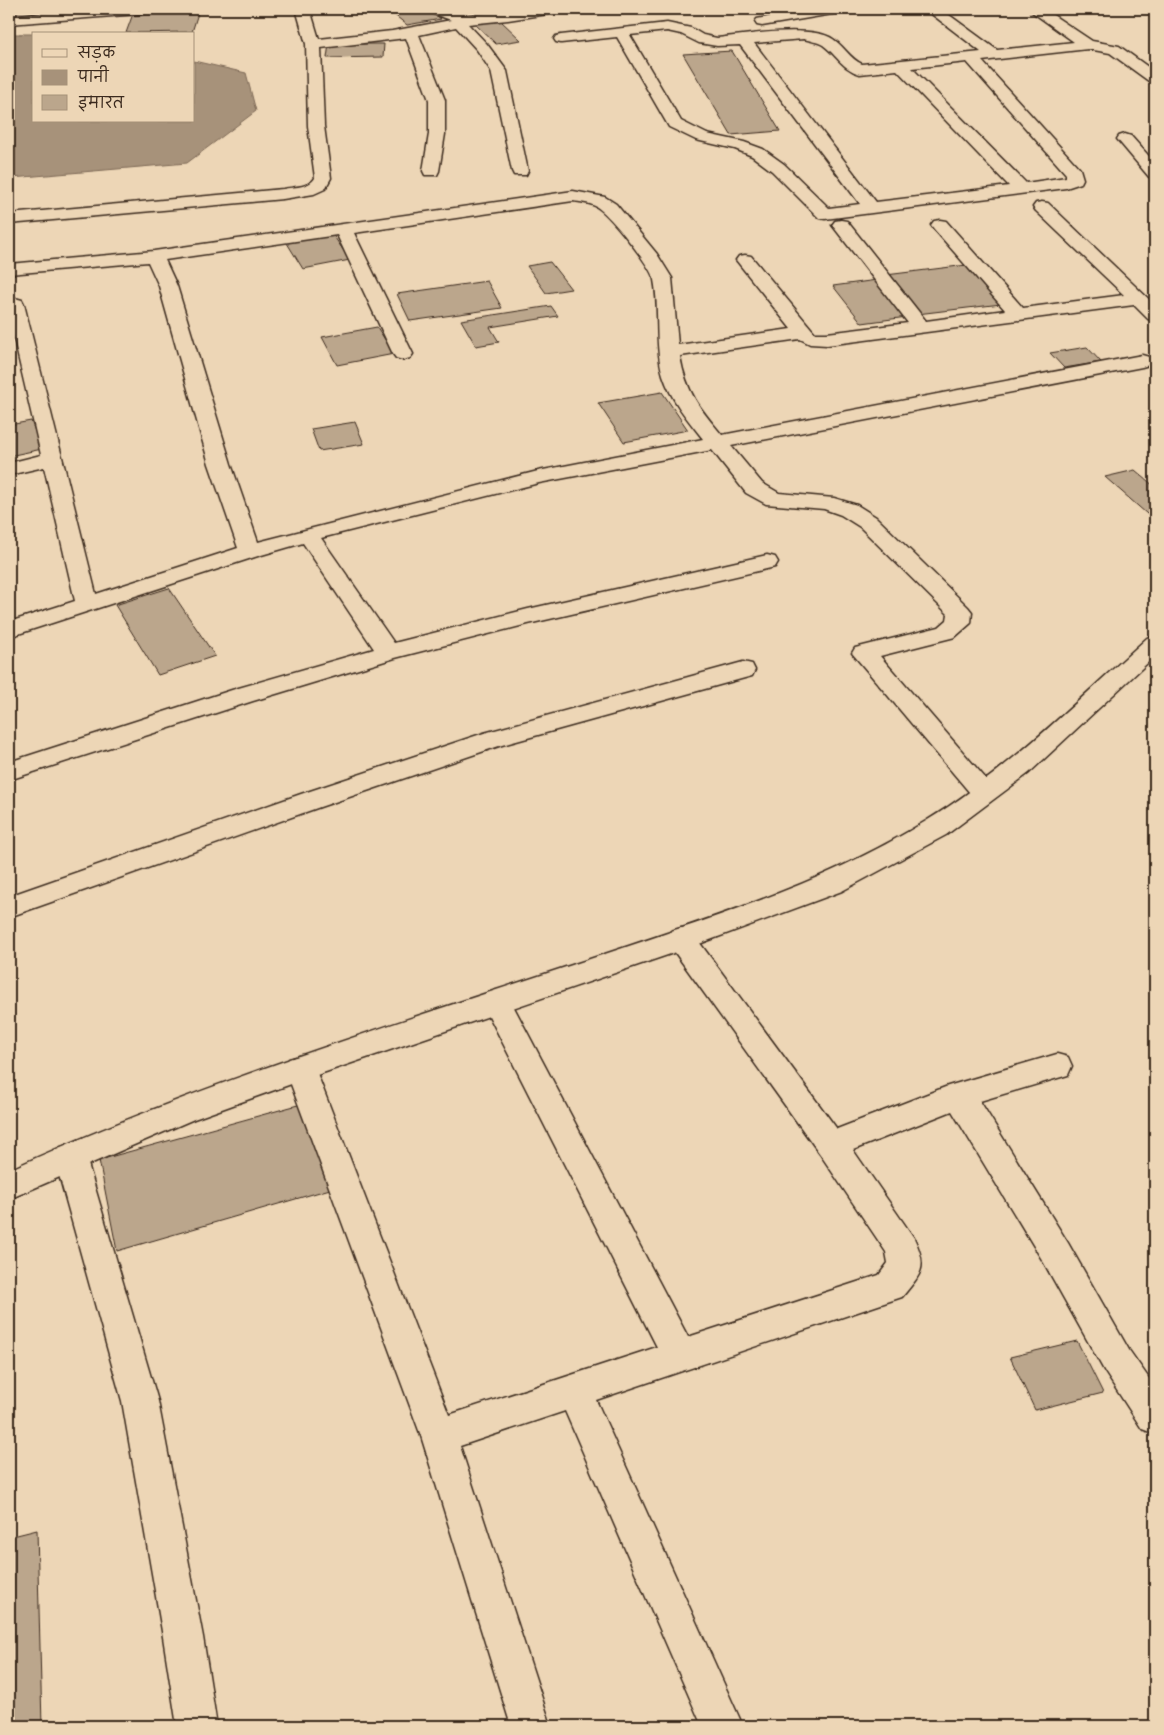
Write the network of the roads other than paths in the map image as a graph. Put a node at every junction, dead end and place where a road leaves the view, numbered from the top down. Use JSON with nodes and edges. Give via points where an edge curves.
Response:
{"nodes":[{"id":1,"x":152,"y":9,"type":"edge"},
{"id":2,"x":303,"y":9,"type":"edge"},
{"id":3,"x":433,"y":9,"type":"edge"},
{"id":4,"x":554,"y":9,"type":"edge"},
{"id":5,"x":838,"y":9,"type":"edge"},
{"id":6,"x":932,"y":9,"type":"edge"},
{"id":7,"x":1034,"y":9,"type":"edge"},
{"id":8,"x":9,"y":20,"type":"edge"},
{"id":9,"x":465,"y":21,"type":"junction"},
{"id":10,"x":762,"y":22,"type":"dead end"},
{"id":11,"x":621,"y":32,"type":"junction"},
{"id":12,"x":411,"y":33,"type":"junction"},
{"id":13,"x":561,"y":39,"type":"dead end"},
{"id":14,"x":744,"y":40,"type":"junction"},
{"id":15,"x":313,"y":44,"type":"junction"},
{"id":16,"x":1088,"y":45,"type":"junction"},
{"id":17,"x":993,"y":54,"type":"junction"},
{"id":18,"x":970,"y":56,"type":"junction"},
{"id":19,"x":900,"y":64,"type":"junction"},
{"id":20,"x":1155,"y":79,"type":"edge"},
{"id":21,"x":1125,"y":139,"type":"dead end"},
{"id":22,"x":431,"y":171,"type":"dead end"},
{"id":23,"x":520,"y":171,"type":"dead end"},
{"id":24,"x":1155,"y":172,"type":"edge"},
{"id":25,"x":1022,"y":189,"type":"junction"},
{"id":26,"x":1042,"y":207,"type":"dead end"},
{"id":27,"x":872,"y":209,"type":"junction"},
{"id":28,"x":9,"y":219,"type":"edge"},
{"id":29,"x":841,"y":225,"type":"dead end"},
{"id":30,"x":940,"y":225,"type":"dead end"},
{"id":31,"x":343,"y":229,"type":"junction"},
{"id":32,"x":154,"y":256,"type":"junction"},
{"id":33,"x":746,"y":260,"type":"dead end"},
{"id":34,"x":9,"y":269,"type":"edge"},
{"id":35,"x":1138,"y":299,"type":"junction"},
{"id":36,"x":15,"y":304,"type":"dead end"},
{"id":37,"x":1017,"y":313,"type":"junction"},
{"id":38,"x":1155,"y":315,"type":"edge"},
{"id":39,"x":920,"y":326,"type":"junction"},
{"id":40,"x":804,"y":333,"type":"junction"},
{"id":41,"x":670,"y":352,"type":"junction"},
{"id":42,"x":403,"y":354,"type":"dead end"},
{"id":43,"x":1142,"y":361,"type":"dead end"},
{"id":44,"x":716,"y":441,"type":"junction"},
{"id":45,"x":52,"y":459,"type":"junction"},
{"id":46,"x":9,"y":469,"type":"edge"},
{"id":47,"x":308,"y":535,"type":"junction"},
{"id":48,"x":250,"y":552,"type":"junction"},
{"id":49,"x":767,"y":562,"type":"dead end"},
{"id":50,"x":87,"y":604,"type":"junction"},
{"id":51,"x":9,"y":630,"type":"edge"},
{"id":52,"x":1155,"y":643,"type":"edge"},
{"id":53,"x":388,"y":652,"type":"junction"},
{"id":54,"x":744,"y":670,"type":"dead end"},
{"id":55,"x":9,"y":771,"type":"edge"},
{"id":56,"x":984,"y":793,"type":"junction"},
{"id":57,"x":9,"y":907,"type":"edge"},
{"id":58,"x":681,"y":940,"type":"junction"},
{"id":59,"x":496,"y":1002,"type":"junction"},
{"id":60,"x":1057,"y":1066,"type":"dead end"},
{"id":61,"x":300,"y":1068,"type":"junction"},
{"id":62,"x":959,"y":1095,"type":"junction"},
{"id":63,"x":831,"y":1145,"type":"junction"},
{"id":64,"x":70,"y":1157,"type":"junction"},
{"id":65,"x":9,"y":1185,"type":"edge"},
{"id":66,"x":680,"y":1356,"type":"junction"},
{"id":67,"x":574,"y":1391,"type":"junction"},
{"id":68,"x":1155,"y":1417,"type":"edge"},
{"id":69,"x":439,"y":1436,"type":"junction"},
{"id":70,"x":197,"y":1726,"type":"edge"},
{"id":71,"x":531,"y":1726,"type":"edge"},
{"id":72,"x":723,"y":1726,"type":"edge"}],
"edges":[{"from":1,"to":8,"type":"street"},
{"from":2,"to":15,"type":"street"},
{"from":3,"to":9,"type":"street"},
{"from":4,"to":9,"type":"street"},
{"from":5,"to":10,"type":"street"},
{"from":6,"to":17,"type":"street"},
{"from":7,"to":16,"type":"street"},
{"from":9,"to":12,"type":"street"},
{"from":9,"to":23,"type":"street","via":[[499,71]]},
{"from":11,"to":13,"type":"street"},
{"from":11,"to":14,"type":"street","via":[[667,28],[686,31],[708,41]]},
{"from":11,"to":27,"type":"street","via":[[675,124],[686,132],[749,148],[764,156],[825,214]]},
{"from":12,"to":15,"type":"street"},
{"from":12,"to":22,"type":"street","via":[[437,100],[437,134]]},
{"from":14,"to":19,"type":"street","via":[[804,35],[827,41],[851,65],[860,68]]},
{"from":14,"to":27,"type":"street"},
{"from":15,"to":28,"type":"street","via":[[316,126],[323,178],[319,185],[308,190],[236,200]]},
{"from":16,"to":17,"type":"street"},
{"from":16,"to":20,"type":"street","via":[[1114,49]]},
{"from":17,"to":18,"type":"street"},
{"from":18,"to":19,"type":"street"},
{"from":18,"to":25,"type":"street","via":[[1074,173],[1075,179],[1066,183]]},
{"from":19,"to":25,"type":"street"},
{"from":21,"to":24,"type":"street"},
{"from":25,"to":27,"type":"street"},
{"from":26,"to":35,"type":"street"},
{"from":29,"to":39,"type":"street"},
{"from":30,"to":37,"type":"street"},
{"from":31,"to":32,"type":"street"},
{"from":31,"to":41,"type":"street","via":[[573,196],[599,200],[610,208],[648,254],[663,278]]},
{"from":31,"to":42,"type":"street"},
{"from":32,"to":34,"type":"street"},
{"from":32,"to":48,"type":"street","via":[[168,286],[220,464]]},
{"from":33,"to":40,"type":"street"},
{"from":35,"to":37,"type":"street"},
{"from":35,"to":38,"type":"street"},
{"from":36,"to":45,"type":"street"},
{"from":37,"to":39,"type":"street"},
{"from":39,"to":40,"type":"street","via":[[827,339],[810,338]]},
{"from":40,"to":41,"type":"street"},
{"from":41,"to":44,"type":"street","via":[[673,374],[687,406]]},
{"from":43,"to":44,"type":"street"},
{"from":44,"to":47,"type":"street","via":[[538,476]]},
{"from":44,"to":56,"type":"street","via":[[754,488],[774,499],[826,503],[849,510],[868,522],[960,612],[959,623],[947,632],[864,653]]},
{"from":45,"to":46,"type":"street"},
{"from":45,"to":50,"type":"street"},
{"from":47,"to":48,"type":"street"},
{"from":47,"to":53,"type":"street"},
{"from":48,"to":50,"type":"street"},
{"from":49,"to":53,"type":"street"},
{"from":50,"to":51,"type":"street"},
{"from":52,"to":56,"type":"street","via":[[1020,767]]},
{"from":53,"to":55,"type":"street"},
{"from":54,"to":57,"type":"street","via":[[496,738],[365,780]]},
{"from":56,"to":58,"type":"street","via":[[936,828],[832,884]]},
{"from":58,"to":59,"type":"street"},
{"from":58,"to":63,"type":"street"},
{"from":59,"to":61,"type":"street"},
{"from":59,"to":66,"type":"street"},
{"from":60,"to":62,"type":"street"},
{"from":61,"to":64,"type":"street","via":[[183,1110]]},
{"from":61,"to":69,"type":"street"},
{"from":62,"to":63,"type":"street"},
{"from":62,"to":68,"type":"street","via":[[1056,1252],[1117,1361]]},
{"from":63,"to":66,"type":"street","via":[[902,1248],[906,1268],[890,1286]]},
{"from":64,"to":65,"type":"street"},
{"from":64,"to":70,"type":"street","via":[[140,1401]]},
{"from":66,"to":67,"type":"street"},
{"from":67,"to":69,"type":"street"},
{"from":67,"to":72,"type":"street"},
{"from":69,"to":71,"type":"street"}]}
